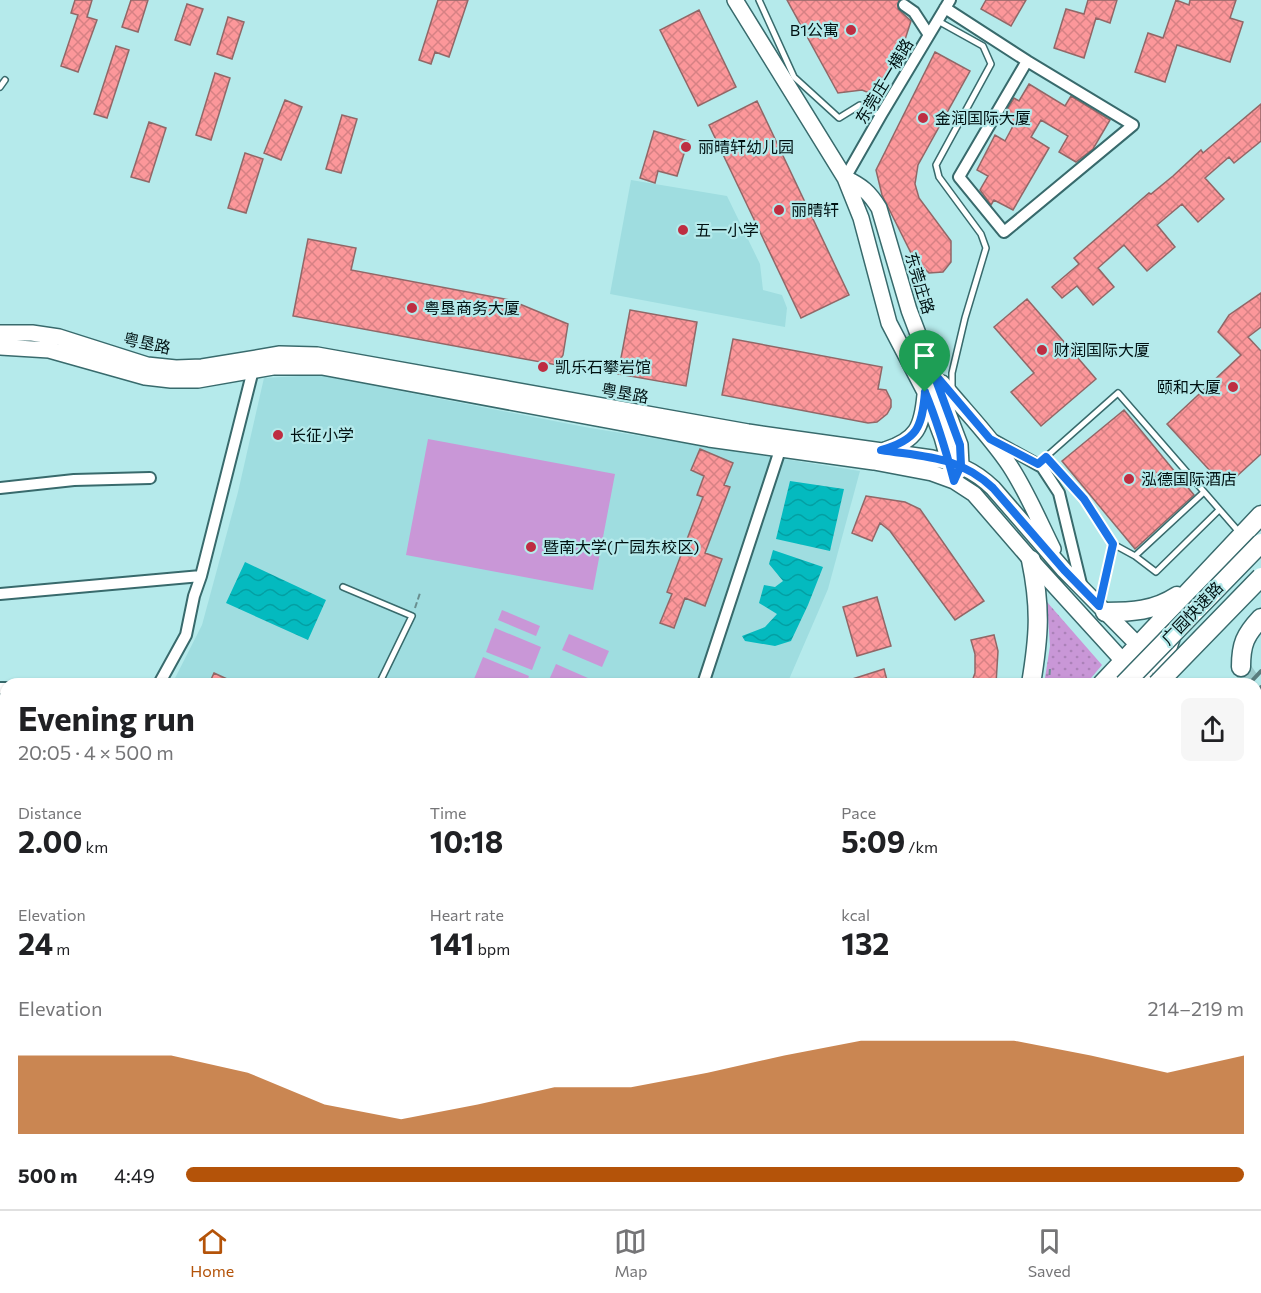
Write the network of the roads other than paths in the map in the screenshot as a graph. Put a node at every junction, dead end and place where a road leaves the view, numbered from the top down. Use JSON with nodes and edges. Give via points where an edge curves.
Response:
{"nodes":[{"id":1,"x":735,"y":0,"type":"edge"},
{"id":2,"x":759,"y":0,"type":"edge"},
{"id":3,"x":948,"y":4,"type":"edge"},
{"id":4,"x":904,"y":5,"type":"dead end"},
{"id":5,"x":938,"y":21,"type":"junction"},
{"id":6,"x":929,"y":35,"type":"junction"},
{"id":7,"x":1027,"y":61,"type":"junction"},
{"id":8,"x":5,"y":80,"type":"dead end"},
{"id":9,"x":0,"y":87,"type":"edge"},
{"id":10,"x":880,"y":115,"type":"junction"},
{"id":11,"x":845,"y":178,"type":"junction"},
{"id":12,"x":0,"y":333,"type":"edge"},
{"id":13,"x":0,"y":347,"type":"edge"},
{"id":14,"x":254,"y":370,"type":"junction"},
{"id":15,"x":933,"y":372,"type":"junction"},
{"id":16,"x":925,"y":392,"type":"junction"},
{"id":17,"x":952,"y":395,"type":"junction"},
{"id":18,"x":990,"y":439,"type":"junction"},
{"id":19,"x":780,"y":450,"type":"junction"},
{"id":20,"x":881,"y":450,"type":"junction"},
{"id":21,"x":1042,"y":460,"type":"junction"},
{"id":22,"x":955,"y":463,"type":"junction"},
{"id":23,"x":150,"y":478,"type":"dead end"},
{"id":24,"x":954,"y":481,"type":"junction"},
{"id":25,"x":0,"y":488,"type":"edge"},
{"id":26,"x":1204,"y":492,"type":"junction"},
{"id":27,"x":1219,"y":510,"type":"junction"},
{"id":28,"x":1261,"y":515,"type":"edge"},
{"id":29,"x":1245,"y":533,"type":"junction"},
{"id":30,"x":1261,"y":543,"type":"edge"},
{"id":31,"x":1113,"y":544,"type":"junction"},
{"id":32,"x":1136,"y":556,"type":"junction"},
{"id":33,"x":1031,"y":560,"type":"junction"},
{"id":34,"x":1064,"y":570,"type":"junction"},
{"id":35,"x":201,"y":576,"type":"junction"},
{"id":36,"x":1261,"y":577,"type":"edge"},
{"id":37,"x":1197,"y":584,"type":"junction"},
{"id":38,"x":1261,"y":586,"type":"edge"},
{"id":39,"x":343,"y":587,"type":"dead end"},
{"id":40,"x":1082,"y":588,"type":"junction"},
{"id":41,"x":0,"y":594,"type":"edge"},
{"id":42,"x":1102,"y":609,"type":"junction"},
{"id":43,"x":1261,"y":618,"type":"edge"},
{"id":44,"x":1138,"y":645,"type":"junction"},
{"id":45,"x":1123,"y":660,"type":"junction"},
{"id":46,"x":1241,"y":667,"type":"dead end"},
{"id":47,"x":162,"y":678,"type":"edge"},
{"id":48,"x":382,"y":678,"type":"edge"},
{"id":49,"x":705,"y":678,"type":"edge"},
{"id":50,"x":1031,"y":678,"type":"edge"},
{"id":51,"x":1107,"y":678,"type":"edge"},
{"id":52,"x":1143,"y":678,"type":"edge"},
{"id":53,"x":1146,"y":678,"type":"edge"},
{"id":54,"x":1149,"y":678,"type":"edge"},
{"id":55,"x":1150,"y":678,"type":"edge"},
{"id":56,"x":1151,"y":678,"type":"edge"}],
"edges":[{"from":1,"to":11,"type":"main road","name":"东莞庄路"},
{"from":2,"to":10,"type":"lane","via":[[794,77],[839,118],[860,105]]},
{"from":3,"to":5,"type":"street","name":"东莞庄一横路"},
{"from":3,"to":7,"type":"street"},
{"from":4,"to":6,"type":"street","via":[[914,12]]},
{"from":5,"to":6,"type":"street","name":"东莞庄一横路"},
{"from":5,"to":17,"type":"lane","via":[[983,46],[991,64],[936,165],[939,177],[981,234],[986,248],[952,373]]},
{"from":6,"to":10,"type":"street","name":"东莞庄一横路"},
{"from":7,"to":7,"type":"street","via":[[959,177],[1004,232],[1133,124]]},
{"from":8,"to":9,"type":"lane"},
{"from":10,"to":11,"type":"street","name":"东莞庄一横路"},
{"from":11,"to":15,"type":"main road","name":"东莞庄路","via":[[862,186],[879,208],[909,310]]},
{"from":11,"to":16,"type":"main road","name":"东莞庄路","via":[[861,218],[890,322]]},
{"from":12,"to":20,"type":"main road","name":"粤垦路","via":[[59,337],[147,365],[176,368],[280,354],[317,355],[737,430]]},
{"from":13,"to":14,"type":"main road","name":"粤垦路","via":[[49,350],[145,377],[171,380],[198,380]]},
{"from":14,"to":19,"type":"main road","name":"粤垦路","via":[[322,367]]},
{"from":14,"to":35,"type":"street"},
{"from":15,"to":17,"type":"main road"},
{"from":15,"to":22,"type":"main road","name":"东莞庄路","via":[[960,445]]},
{"from":16,"to":20,"type":"main road","via":[[923,418],[915,433]]},
{"from":16,"to":22,"type":"main road","name":"东莞庄路"},
{"from":17,"to":18,"type":"main road"},
{"from":18,"to":21,"type":"street"},
{"from":18,"to":34,"type":"main road","via":[[1027,495]]},
{"from":19,"to":24,"type":"main road","name":"粤垦路","via":[[874,462]]},
{"from":19,"to":49,"type":"street"},
{"from":20,"to":22,"type":"main road","name":"粤垦路"},
{"from":21,"to":26,"type":"lane","via":[[1118,393]]},
{"from":21,"to":31,"type":"lane","via":[[1084,499]]},
{"from":21,"to":40,"type":"street","via":[[1042,467],[1059,493]]},
{"from":22,"to":24,"type":"main road"},
{"from":22,"to":34,"type":"main road","name":"粤垦路","via":[[993,488]]},
{"from":23,"to":25,"type":"street","via":[[74,480]]},
{"from":24,"to":33,"type":"main road","name":"粤垦路","via":[[974,494]]},
{"from":26,"to":27,"type":"lane"},
{"from":26,"to":32,"type":"lane"},
{"from":27,"to":29,"type":"lane"},
{"from":27,"to":32,"type":"lane","via":[[1156,572]]},
{"from":28,"to":29,"type":"highway"},
{"from":29,"to":37,"type":"highway"},
{"from":29,"to":38,"type":"highway","via":[[1237,557],[1238,572],[1243,579]]},
{"from":30,"to":55,"type":"highway","name":"广园快速路","bridge":true},
{"from":31,"to":32,"type":"lane"},
{"from":31,"to":42,"type":"lane"},
{"from":33,"to":45,"type":"main road","name":"粤垦路"},
{"from":33,"to":50,"type":"highway","via":[[1038,615]]},
{"from":34,"to":40,"type":"main road","name":"粤垦路"},
{"from":35,"to":41,"type":"street"},
{"from":35,"to":47,"type":"street","via":[[186,635]]},
{"from":36,"to":56,"type":"highway","name":"广园快速路","bridge":true},
{"from":37,"to":42,"type":"highway","via":[[1154,608],[1131,612]]},
{"from":37,"to":44,"type":"highway"},
{"from":37,"to":54,"type":"highway"},
{"from":39,"to":48,"type":"lane","via":[[412,616]]},
{"from":40,"to":42,"type":"main road","name":"粤垦路"},
{"from":42,"to":44,"type":"main road","name":"粤垦路"},
{"from":43,"to":46,"type":"highway","via":[[1241,648]]},
{"from":44,"to":45,"type":"highway"},
{"from":44,"to":53,"type":"highway"},
{"from":45,"to":51,"type":"highway"},
{"from":45,"to":52,"type":"highway"}]}
